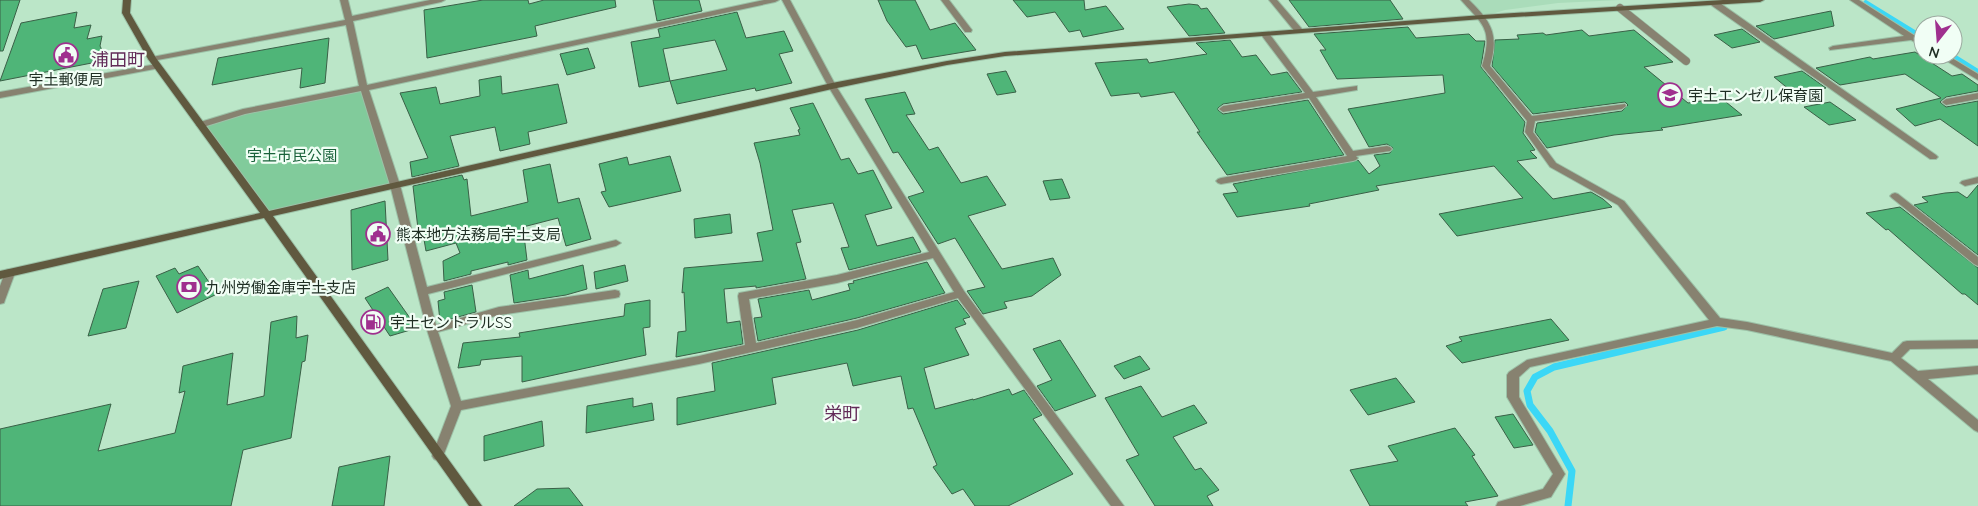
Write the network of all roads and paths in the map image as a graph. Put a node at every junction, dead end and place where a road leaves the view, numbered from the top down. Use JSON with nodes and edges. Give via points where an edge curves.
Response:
{"nodes":[{"id":1,"x":127,"y":0,"type":"edge"},
{"id":2,"x":344,"y":0,"type":"edge"},
{"id":3,"x":442,"y":0,"type":"edge"},
{"id":4,"x":775,"y":0,"type":"edge"},
{"id":5,"x":786,"y":0,"type":"edge"},
{"id":6,"x":945,"y":0,"type":"edge"},
{"id":7,"x":1273,"y":0,"type":"edge"},
{"id":8,"x":1465,"y":0,"type":"edge"},
{"id":9,"x":1760,"y":0,"type":"edge"},
{"id":10,"x":1854,"y":0,"type":"edge"},
{"id":11,"x":1714,"y":3,"type":"junction"},
{"id":12,"x":1620,"y":8,"type":"junction"},
{"id":13,"x":1482,"y":16,"type":"junction"},
{"id":14,"x":349,"y":20,"type":"junction"},
{"id":15,"x":968,"y":30,"type":"dead end"},
{"id":16,"x":1299,"y":31,"type":"junction"},
{"id":17,"x":1265,"y":34,"type":"junction"},
{"id":18,"x":1912,"y":36,"type":"joint"},
{"id":19,"x":1833,"y":48,"type":"dead end"},
{"id":20,"x":1686,"y":61,"type":"dead end"},
{"id":21,"x":154,"y":62,"type":"junction"},
{"id":22,"x":1957,"y":65,"type":"edge"},
{"id":23,"x":1978,"y":78,"type":"edge"},
{"id":24,"x":832,"y":86,"type":"junction"},
{"id":25,"x":364,"y":88,"type":"junction"},
{"id":26,"x":1354,"y":88,"type":"dead end"},
{"id":27,"x":1311,"y":95,"type":"junction"},
{"id":28,"x":0,"y":96,"type":"edge"},
{"id":29,"x":1978,"y":96,"type":"edge"},
{"id":30,"x":1946,"y":102,"type":"dead end"},
{"id":31,"x":1622,"y":106,"type":"dead end"},
{"id":32,"x":1223,"y":110,"type":"dead end"},
{"id":33,"x":1530,"y":119,"type":"junction"},
{"id":34,"x":200,"y":125,"type":"junction"},
{"id":35,"x":1387,"y":149,"type":"dead end"},
{"id":36,"x":1351,"y":154,"type":"junction"},
{"id":37,"x":1933,"y":157,"type":"dead end"},
{"id":38,"x":1978,"y":180,"type":"edge"},
{"id":39,"x":1221,"y":181,"type":"dead end"},
{"id":40,"x":1965,"y":183,"type":"dead end"},
{"id":41,"x":395,"y":185,"type":"junction"},
{"id":42,"x":1895,"y":196,"type":"dead end"},
{"id":43,"x":267,"y":215,"type":"junction"},
{"id":44,"x":616,"y":243,"type":"dead end"},
{"id":45,"x":935,"y":254,"type":"junction"},
{"id":46,"x":1978,"y":262,"type":"edge"},
{"id":47,"x":5,"y":274,"type":"edge"},
{"id":48,"x":423,"y":292,"type":"junction"},
{"id":49,"x":615,"y":294,"type":"dead end"},
{"id":50,"x":960,"y":294,"type":"junction"},
{"id":51,"x":0,"y":300,"type":"edge"},
{"id":52,"x":1717,"y":322,"type":"junction"},
{"id":53,"x":432,"y":330,"type":"junction"},
{"id":54,"x":1978,"y":344,"type":"edge"},
{"id":55,"x":751,"y":348,"type":"junction"},
{"id":56,"x":1894,"y":358,"type":"junction"},
{"id":57,"x":1978,"y":370,"type":"edge"},
{"id":58,"x":1916,"y":376,"type":"junction"},
{"id":59,"x":457,"y":406,"type":"junction"},
{"id":60,"x":1978,"y":427,"type":"edge"},
{"id":61,"x":438,"y":456,"type":"junction"},
{"id":62,"x":476,"y":506,"type":"edge"},
{"id":63,"x":1118,"y":506,"type":"edge"},
{"id":64,"x":1502,"y":506,"type":"edge"}],
"edges":[{"from":1,"to":21,"type":"street","via":[[126,13]]},
{"from":2,"to":14,"type":"street"},
{"from":3,"to":14,"type":"street"},
{"from":4,"to":25,"type":"street"},
{"from":5,"to":24,"type":"street"},
{"from":6,"to":15,"type":"street"},
{"from":7,"to":16,"type":"street"},
{"from":8,"to":13,"type":"street"},
{"from":9,"to":11,"type":"street"},
{"from":10,"to":18,"type":"street"},
{"from":11,"to":12,"type":"street"},
{"from":11,"to":37,"type":"street"},
{"from":12,"to":13,"type":"street"},
{"from":12,"to":20,"type":"lane"},
{"from":13,"to":16,"type":"street"},
{"from":13,"to":33,"type":"street","via":[[1492,39],[1486,66]]},
{"from":14,"to":21,"type":"street"},
{"from":14,"to":25,"type":"street"},
{"from":16,"to":17,"type":"street"},
{"from":17,"to":24,"type":"street","via":[[1005,54]]},
{"from":17,"to":27,"type":"street"},
{"from":18,"to":19,"type":"street"},
{"from":21,"to":28,"type":"street"},
{"from":21,"to":34,"type":"street"},
{"from":22,"to":23,"type":"street"},
{"from":24,"to":41,"type":"street"},
{"from":24,"to":45,"type":"street"},
{"from":25,"to":34,"type":"street","via":[[243,112]]},
{"from":25,"to":41,"type":"street"},
{"from":26,"to":27,"type":"street"},
{"from":27,"to":32,"type":"street"},
{"from":27,"to":36,"type":"street"},
{"from":29,"to":30,"type":"street"},
{"from":31,"to":33,"type":"street"},
{"from":33,"to":52,"type":"street","via":[[1529,132],[1553,165],[1621,203]]},
{"from":34,"to":43,"type":"street"},
{"from":35,"to":36,"type":"street"},
{"from":36,"to":39,"type":"street","via":[[1353,158]]},
{"from":38,"to":40,"type":"street"},
{"from":41,"to":43,"type":"street"},
{"from":41,"to":48,"type":"street"},
{"from":42,"to":46,"type":"street"},
{"from":43,"to":47,"type":"street"},
{"from":43,"to":61,"type":"street"},
{"from":44,"to":48,"type":"street"},
{"from":45,"to":50,"type":"street"},
{"from":45,"to":55,"type":"street","via":[[837,279],[743,296]]},
{"from":47,"to":51,"type":"street"},
{"from":48,"to":53,"type":"street"},
{"from":49,"to":53,"type":"street","via":[[500,311]]},
{"from":50,"to":55,"type":"street","via":[[857,324]]},
{"from":50,"to":63,"type":"street"},
{"from":52,"to":56,"type":"street"},
{"from":52,"to":64,"type":"street","via":[[1527,364],[1513,375],[1513,397],[1558,474],[1548,493]]},
{"from":53,"to":59,"type":"street"},
{"from":54,"to":56,"type":"street","via":[[1907,345]]},
{"from":55,"to":59,"type":"street"},
{"from":56,"to":58,"type":"street"},
{"from":57,"to":58,"type":"street"},
{"from":58,"to":60,"type":"street"},
{"from":59,"to":61,"type":"street"},
{"from":61,"to":62,"type":"street"}]}
